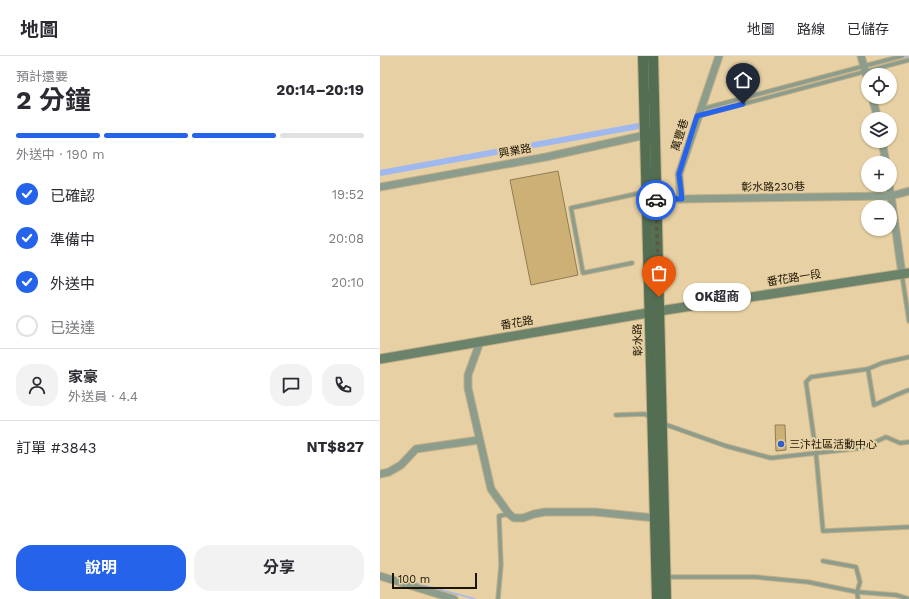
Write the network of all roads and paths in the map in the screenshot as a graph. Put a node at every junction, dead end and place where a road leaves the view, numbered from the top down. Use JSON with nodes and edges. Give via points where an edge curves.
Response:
{"nodes":[{"id":1,"x":643,"y":56,"type":"edge"},
{"id":2,"x":652,"y":56,"type":"edge"},
{"id":3,"x":719,"y":56,"type":"edge"},
{"id":4,"x":862,"y":56,"type":"edge"},
{"id":5,"x":902,"y":56,"type":"edge"},
{"id":6,"x":909,"y":60,"type":"edge"},
{"id":7,"x":865,"y":68,"type":"edge"},
{"id":8,"x":868,"y":68,"type":"edge"},
{"id":9,"x":870,"y":68,"type":"edge"},
{"id":10,"x":861,"y":70,"type":"edge"},
{"id":11,"x":861,"y":70,"type":"edge"},
{"id":12,"x":698,"y":113,"type":"junction"},
{"id":13,"x":649,"y":134,"type":"junction"},
{"id":14,"x":380,"y":187,"type":"edge"},
{"id":15,"x":909,"y":191,"type":"edge"},
{"id":16,"x":645,"y":192,"type":"junction"},
{"id":17,"x":890,"y":192,"type":"edge"},
{"id":18,"x":891,"y":196,"type":"junction"},
{"id":19,"x":656,"y":198,"type":"junction"},
{"id":20,"x":682,"y":199,"type":"junction"},
{"id":21,"x":632,"y":263,"type":"dead end"},
{"id":22,"x":906,"y":274,"type":"edge"},
{"id":23,"x":654,"y":312,"type":"junction"},
{"id":24,"x":909,"y":321,"type":"edge"},
{"id":25,"x":480,"y":342,"type":"junction"},
{"id":26,"x":909,"y":357,"type":"edge"},
{"id":27,"x":380,"y":359,"type":"edge"},
{"id":28,"x":868,"y":369,"type":"junction"},
{"id":29,"x":909,"y":390,"type":"edge"},
{"id":30,"x":616,"y":415,"type":"dead end"},
{"id":31,"x":657,"y":421,"type":"junction"},
{"id":32,"x":479,"y":440,"type":"junction"},
{"id":33,"x":909,"y":442,"type":"edge"},
{"id":34,"x":816,"y":453,"type":"junction"},
{"id":35,"x":380,"y":474,"type":"edge"},
{"id":36,"x":509,"y":514,"type":"junction"},
{"id":37,"x":655,"y":518,"type":"junction"},
{"id":38,"x":909,"y":527,"type":"edge"},
{"id":39,"x":823,"y":561,"type":"dead end"},
{"id":40,"x":380,"y":576,"type":"edge"},
{"id":41,"x":661,"y":577,"type":"junction"},
{"id":42,"x":857,"y":592,"type":"junction"},
{"id":43,"x":454,"y":599,"type":"edge"},
{"id":44,"x":498,"y":599,"type":"edge"},
{"id":45,"x":657,"y":599,"type":"edge"},
{"id":46,"x":666,"y":599,"type":"edge"},
{"id":47,"x":858,"y":599,"type":"edge"},
{"id":48,"x":909,"y":599,"type":"edge"}],
"edges":[{"from":1,"to":13,"type":"main road","name":"彰水路"},
{"from":2,"to":13,"type":"main road","name":"彰水路"},
{"from":3,"to":12,"type":"street","name":"萬豐巷"},
{"from":4,"to":7,"type":"street"},
{"from":5,"to":8,"type":"lane"},
{"from":6,"to":9,"type":"lane"},
{"from":10,"to":12,"type":"lane"},
{"from":11,"to":12,"type":"lane"},
{"from":12,"to":20,"type":"street","name":"萬豐巷","via":[[679,174]]},
{"from":13,"to":14,"type":"street","name":"興業路","via":[[546,157]]},
{"from":13,"to":16,"type":"main road","name":"彰水路"},
{"from":13,"to":19,"type":"main road","name":"彰水路"},
{"from":15,"to":18,"type":"street"},
{"from":16,"to":21,"type":"lane","via":[[571,208],[583,273]]},
{"from":16,"to":23,"type":"main road","name":"彰水路"},
{"from":17,"to":18,"type":"street"},
{"from":18,"to":20,"type":"street","name":"彰水路230巷"},
{"from":18,"to":22,"type":"street"},
{"from":19,"to":20,"type":"street","name":"彰水路230巷"},
{"from":19,"to":23,"type":"main road","name":"彰水路"},
{"from":22,"to":23,"type":"main road","name":"番花路一段"},
{"from":22,"to":24,"type":"lane"},
{"from":23,"to":25,"type":"main road","name":"番花路"},
{"from":23,"to":31,"type":"main road","name":"彰水路"},
{"from":25,"to":27,"type":"main road","name":"番花路"},
{"from":25,"to":32,"type":"street","via":[[468,375],[468,388]]},
{"from":26,"to":28,"type":"lane"},
{"from":28,"to":29,"type":"lane","via":[[874,405]]},
{"from":28,"to":34,"type":"lane","via":[[811,378],[806,382]]},
{"from":30,"to":31,"type":"lane","via":[[645,414]]},
{"from":31,"to":34,"type":"lane","via":[[726,446],[771,458]]},
{"from":31,"to":37,"type":"main road","name":"彰水路"},
{"from":31,"to":41,"type":"main road","name":"彰水路"},
{"from":32,"to":35,"type":"street","via":[[416,449],[401,465]]},
{"from":32,"to":36,"type":"street","via":[[491,489]]},
{"from":33,"to":34,"type":"lane","via":[[900,443],[886,437],[862,448]]},
{"from":34,"to":38,"type":"lane","via":[[823,531]]},
{"from":36,"to":37,"type":"street","via":[[514,518],[523,518],[545,512],[595,512]]},
{"from":36,"to":44,"type":"lane","via":[[499,516],[501,565]]},
{"from":37,"to":41,"type":"main road","name":"彰水路"},
{"from":39,"to":42,"type":"lane","via":[[856,567],[860,582]]},
{"from":40,"to":43,"type":"street"},
{"from":41,"to":42,"type":"lane","via":[[755,577],[808,582]]},
{"from":41,"to":45,"type":"main road","name":"彰水路"},
{"from":41,"to":46,"type":"main road","name":"彰水路"},
{"from":42,"to":47,"type":"lane"},
{"from":42,"to":48,"type":"lane","via":[[896,595]]}]}
